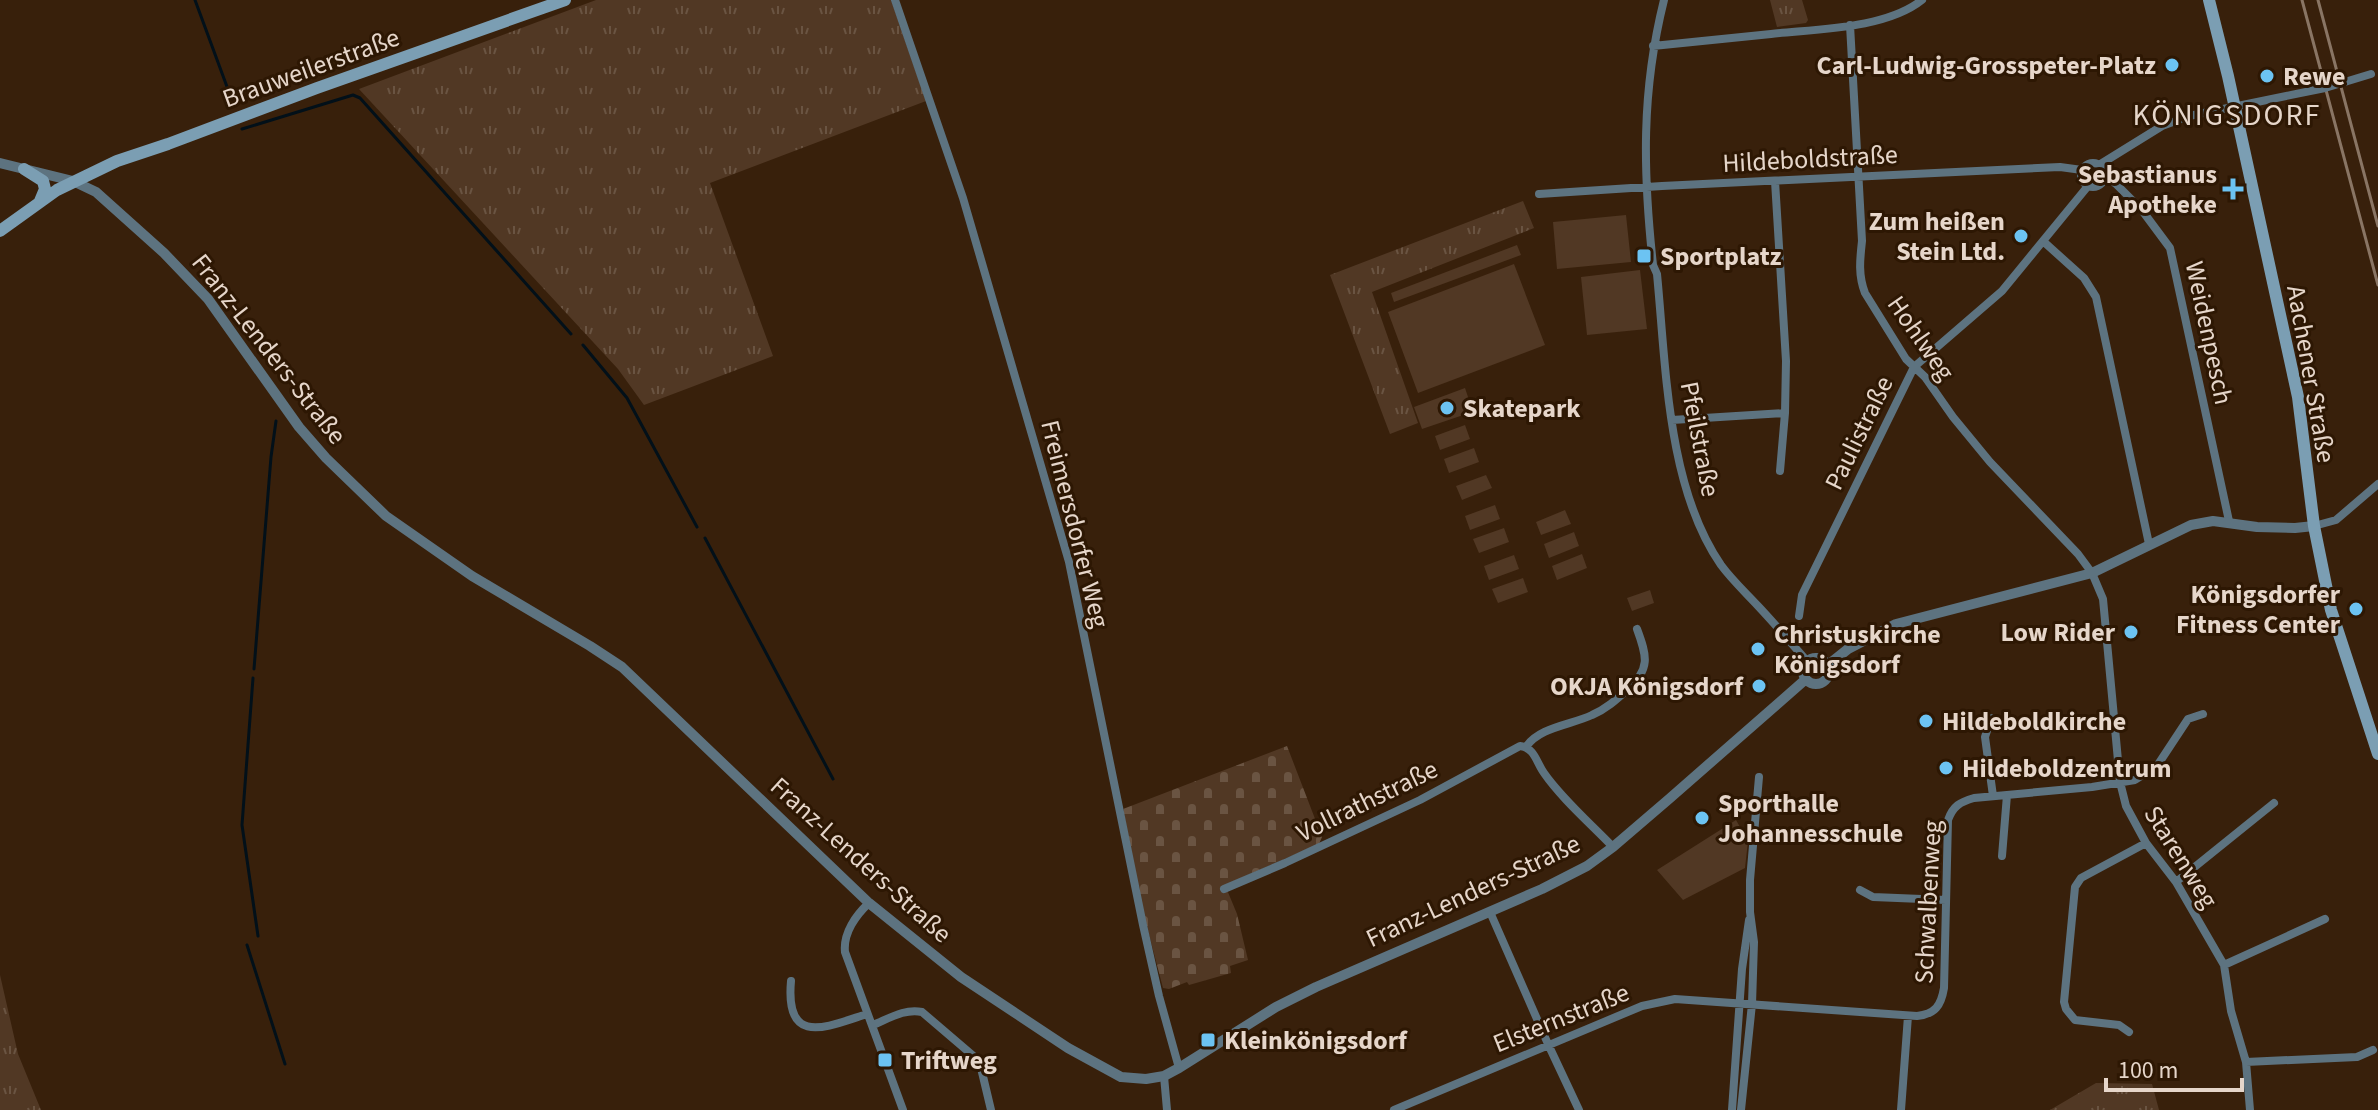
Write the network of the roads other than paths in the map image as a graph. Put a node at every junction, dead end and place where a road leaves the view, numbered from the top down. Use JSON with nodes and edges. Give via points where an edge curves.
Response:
{"nodes":[{"id":1,"x":565,"y":0,"type":"edge"},
{"id":2,"x":895,"y":0,"type":"edge"},
{"id":3,"x":1664,"y":0,"type":"edge"},
{"id":4,"x":1922,"y":0,"type":"edge"},
{"id":5,"x":2209,"y":0,"type":"edge"},
{"id":6,"x":1850,"y":25,"type":"junction"},
{"id":7,"x":1653,"y":46,"type":"junction"},
{"id":8,"x":2374,"y":73,"type":"edge"},
{"id":9,"x":2234,"y":106,"type":"junction"},
{"id":10,"x":0,"y":163,"type":"edge"},
{"id":11,"x":2099,"y":165,"type":"junction"},
{"id":12,"x":24,"y":169,"type":"junction"},
{"id":13,"x":2082,"y":170,"type":"junction"},
{"id":14,"x":1858,"y":177,"type":"junction"},
{"id":15,"x":2105,"y":177,"type":"junction"},
{"id":16,"x":73,"y":181,"type":"junction"},
{"id":17,"x":1775,"y":181,"type":"junction"},
{"id":18,"x":2088,"y":186,"type":"junction"},
{"id":19,"x":1645,"y":187,"type":"junction"},
{"id":20,"x":1539,"y":194,"type":"dead end"},
{"id":21,"x":38,"y":204,"type":"junction"},
{"id":22,"x":0,"y":231,"type":"edge"},
{"id":23,"x":2044,"y":242,"type":"junction"},
{"id":24,"x":1914,"y":367,"type":"junction"},
{"id":25,"x":1785,"y":413,"type":"junction"},
{"id":26,"x":1672,"y":420,"type":"junction"},
{"id":27,"x":1780,"y":471,"type":"dead end"},
{"id":28,"x":2378,"y":484,"type":"edge"},
{"id":29,"x":2229,"y":521,"type":"junction"},
{"id":30,"x":2314,"y":526,"type":"junction"},
{"id":31,"x":2149,"y":544,"type":"junction"},
{"id":32,"x":2092,"y":573,"type":"junction"},
{"id":33,"x":1799,"y":616,"type":"dead end"},
{"id":34,"x":1637,"y":629,"type":"dead end"},
{"id":35,"x":1807,"y":661,"type":"junction"},
{"id":36,"x":1828,"y":665,"type":"junction"},
{"id":37,"x":1806,"y":679,"type":"junction"},
{"id":38,"x":2203,"y":714,"type":"dead end"},
{"id":39,"x":1991,"y":718,"type":"dead end"},
{"id":40,"x":1526,"y":747,"type":"junction"},
{"id":41,"x":2378,"y":754,"type":"edge"},
{"id":42,"x":1759,"y":777,"type":"dead end"},
{"id":43,"x":2120,"y":782,"type":"junction"},
{"id":44,"x":2007,"y":795,"type":"junction"},
{"id":45,"x":1993,"y":796,"type":"junction"},
{"id":46,"x":2274,"y":803,"type":"dead end"},
{"id":47,"x":2146,"y":843,"type":"junction"},
{"id":48,"x":1613,"y":847,"type":"junction"},
{"id":49,"x":2002,"y":856,"type":"dead end"},
{"id":50,"x":2176,"y":882,"type":"junction"},
{"id":51,"x":1224,"y":889,"type":"dead end"},
{"id":52,"x":1860,"y":890,"type":"dead end"},
{"id":53,"x":1946,"y":900,"type":"junction"},
{"id":54,"x":869,"y":903,"type":"junction"},
{"id":55,"x":1490,"y":912,"type":"junction"},
{"id":56,"x":1750,"y":912,"type":"junction"},
{"id":57,"x":2325,"y":919,"type":"dead end"},
{"id":58,"x":2224,"y":965,"type":"junction"},
{"id":59,"x":791,"y":981,"type":"dead end"},
{"id":60,"x":1739,"y":1004,"type":"junction"},
{"id":61,"x":1752,"y":1004,"type":"junction"},
{"id":62,"x":867,"y":1014,"type":"junction"},
{"id":63,"x":1908,"y":1016,"type":"junction"},
{"id":64,"x":873,"y":1025,"type":"junction"},
{"id":65,"x":2129,"y":1032,"type":"dead end"},
{"id":66,"x":1548,"y":1044,"type":"junction"},
{"id":67,"x":2373,"y":1050,"type":"dead end"},
{"id":68,"x":2246,"y":1062,"type":"junction"},
{"id":69,"x":1179,"y":1068,"type":"junction"},
{"id":70,"x":1164,"y":1076,"type":"junction"},
{"id":71,"x":903,"y":1110,"type":"edge"},
{"id":72,"x":991,"y":1110,"type":"edge"},
{"id":73,"x":1167,"y":1110,"type":"edge"},
{"id":74,"x":1394,"y":1110,"type":"edge"},
{"id":75,"x":1579,"y":1110,"type":"edge"},
{"id":76,"x":1732,"y":1110,"type":"edge"},
{"id":77,"x":1741,"y":1110,"type":"edge"},
{"id":78,"x":1901,"y":1110,"type":"edge"},
{"id":79,"x":2250,"y":1110,"type":"edge"}],
"edges":[{"from":1,"to":16,"type":"main road","name":"Brauweilerstraße"},
{"from":2,"to":69,"type":"street","name":"Freimersdorfer Weg","via":[[963,198],[1069,562],[1143,925]]},
{"from":3,"to":7,"type":"street","name":"Pfeilstraße"},
{"from":4,"to":6,"type":"street","via":[[1893,16]]},
{"from":5,"to":9,"type":"main road","name":"Aachener Straße"},
{"from":6,"to":7,"type":"street"},
{"from":6,"to":14,"type":"street","name":"Hohlweg"},
{"from":7,"to":19,"type":"street","name":"Pfeilstraße"},
{"from":8,"to":9,"type":"street","bridge":true,"via":[[2309,93]]},
{"from":9,"to":11,"type":"street","via":[[2162,126]]},
{"from":9,"to":30,"type":"main road","name":"Aachener Straße","via":[[2298,397]]},
{"from":10,"to":12,"type":"street","name":"Franz-Lenders-Straße"},
{"from":11,"to":13,"type":"street","via":[[2088,164]]},
{"from":11,"to":15,"type":"street"},
{"from":12,"to":16,"type":"street","name":"Franz-Lenders-Straße"},
{"from":12,"to":21,"type":"main road","via":[[45,185]]},
{"from":13,"to":14,"type":"street","name":"Hildeboldstraße"},
{"from":13,"to":18,"type":"street"},
{"from":14,"to":17,"type":"street","name":"Hildeboldstraße"},
{"from":14,"to":24,"type":"street","name":"Hohlweg","via":[[1861,282]]},
{"from":15,"to":18,"type":"street","name":"Paulistraße","via":[[2099,186]]},
{"from":15,"to":29,"type":"street","name":"Weidenpesch","via":[[2141,209],[2170,248]]},
{"from":16,"to":21,"type":"main road","name":"Brauweilerstraße"},
{"from":16,"to":54,"type":"street","name":"Franz-Lenders-Straße","via":[[96,192],[193,283],[299,427],[386,516],[472,576],[622,667]]},
{"from":17,"to":19,"type":"street","name":"Hildeboldstraße"},
{"from":17,"to":25,"type":"street"},
{"from":18,"to":23,"type":"street","name":"Paulistraße"},
{"from":19,"to":20,"type":"street","name":"Hildeboldstraße"},
{"from":19,"to":26,"type":"street","name":"Pfeilstraße"},
{"from":21,"to":22,"type":"main road","name":"Brauweilerstraße"},
{"from":23,"to":24,"type":"street","name":"Paulistraße","via":[[2002,291]]},
{"from":23,"to":31,"type":"street","via":[[2084,278],[2096,297]]},
{"from":24,"to":32,"type":"street","name":"Hohlweg","via":[[1990,462]]},
{"from":24,"to":33,"type":"street","name":"Paulistraße","via":[[1802,595]]},
{"from":25,"to":26,"type":"street"},
{"from":25,"to":27,"type":"street"},
{"from":26,"to":35,"type":"street","name":"Pfeilstraße","via":[[1688,497],[1711,548]]},
{"from":28,"to":30,"type":"street","via":[[2336,520]]},
{"from":29,"to":30,"type":"street","via":[[2257,527]]},
{"from":29,"to":31,"type":"street","via":[[2191,525]]},
{"from":30,"to":41,"type":"main road","name":"Aachener Straße","via":[[2331,610]]},
{"from":31,"to":32,"type":"street"},
{"from":32,"to":36,"type":"street","via":[[1896,624]]},
{"from":32,"to":43,"type":"street","name":"Starenweg","via":[[2103,599]]},
{"from":34,"to":40,"type":"street","name":"Vollrathstraße","via":[[1645,668],[1636,682],[1611,705],[1534,736]]},
{"from":35,"to":36,"type":"street","via":[[1818,658]]},
{"from":35,"to":37,"type":"street"},
{"from":36,"to":37,"type":"street","via":[[1828,677],[1821,683]]},
{"from":37,"to":48,"type":"street","name":"Franz-Lenders-Straße"},
{"from":38,"to":43,"type":"street","name":"Schwalbenweg","via":[[2188,719],[2157,766],[2135,780]]},
{"from":39,"to":45,"type":"street","via":[[1985,737]]},
{"from":40,"to":48,"type":"street"},
{"from":40,"to":51,"type":"street","name":"Vollrathstraße","via":[[1514,748],[1420,800]]},
{"from":42,"to":56,"type":"street"},
{"from":43,"to":44,"type":"street","name":"Schwalbenweg"},
{"from":43,"to":47,"type":"street","name":"Starenweg"},
{"from":44,"to":45,"type":"street","name":"Schwalbenweg"},
{"from":44,"to":49,"type":"street"},
{"from":45,"to":53,"type":"street","name":"Schwalbenweg","via":[[1963,801],[1951,811]]},
{"from":46,"to":50,"type":"street"},
{"from":47,"to":50,"type":"street","name":"Starenweg"},
{"from":47,"to":65,"type":"street","via":[[2081,878],[2073,893],[2066,1009],[2075,1020],[2119,1025]]},
{"from":48,"to":55,"type":"street","name":"Franz-Lenders-Straße","via":[[1564,879]]},
{"from":50,"to":58,"type":"street","name":"Starenweg"},
{"from":52,"to":53,"type":"street","via":[[1873,897]]},
{"from":53,"to":63,"type":"street","name":"Schwalbenweg","via":[[1942,999],[1930,1014]]},
{"from":54,"to":62,"type":"street","via":[[844,944]]},
{"from":54,"to":70,"type":"street","name":"Franz-Lenders-Straße","via":[[961,977],[1068,1048],[1121,1077]]},
{"from":55,"to":66,"type":"street"},
{"from":55,"to":69,"type":"street","name":"Franz-Lenders-Straße","via":[[1276,1007]]},
{"from":56,"to":60,"type":"street"},
{"from":56,"to":61,"type":"street"},
{"from":57,"to":58,"type":"street"},
{"from":58,"to":68,"type":"street","name":"Starenweg"},
{"from":59,"to":62,"type":"street","via":[[793,1010],[808,1029]]},
{"from":60,"to":61,"type":"street","name":"Elsternstraße"},
{"from":60,"to":66,"type":"street","name":"Elsternstraße","via":[[1675,999],[1649,1004]]},
{"from":60,"to":76,"type":"street"},
{"from":61,"to":63,"type":"street","name":"Schwalbenweg"},
{"from":61,"to":77,"type":"street"},
{"from":62,"to":64,"type":"street"},
{"from":63,"to":78,"type":"street"},
{"from":64,"to":71,"type":"street"},
{"from":64,"to":72,"type":"street","via":[[906,1012],[922,1012],[980,1063]]},
{"from":66,"to":74,"type":"street","name":"Elsternstraße"},
{"from":66,"to":75,"type":"street"},
{"from":67,"to":68,"type":"street","via":[[2357,1057]]},
{"from":68,"to":79,"type":"street","name":"Starenweg"},
{"from":69,"to":70,"type":"street","name":"Franz-Lenders-Straße"},
{"from":70,"to":73,"type":"street"}]}
